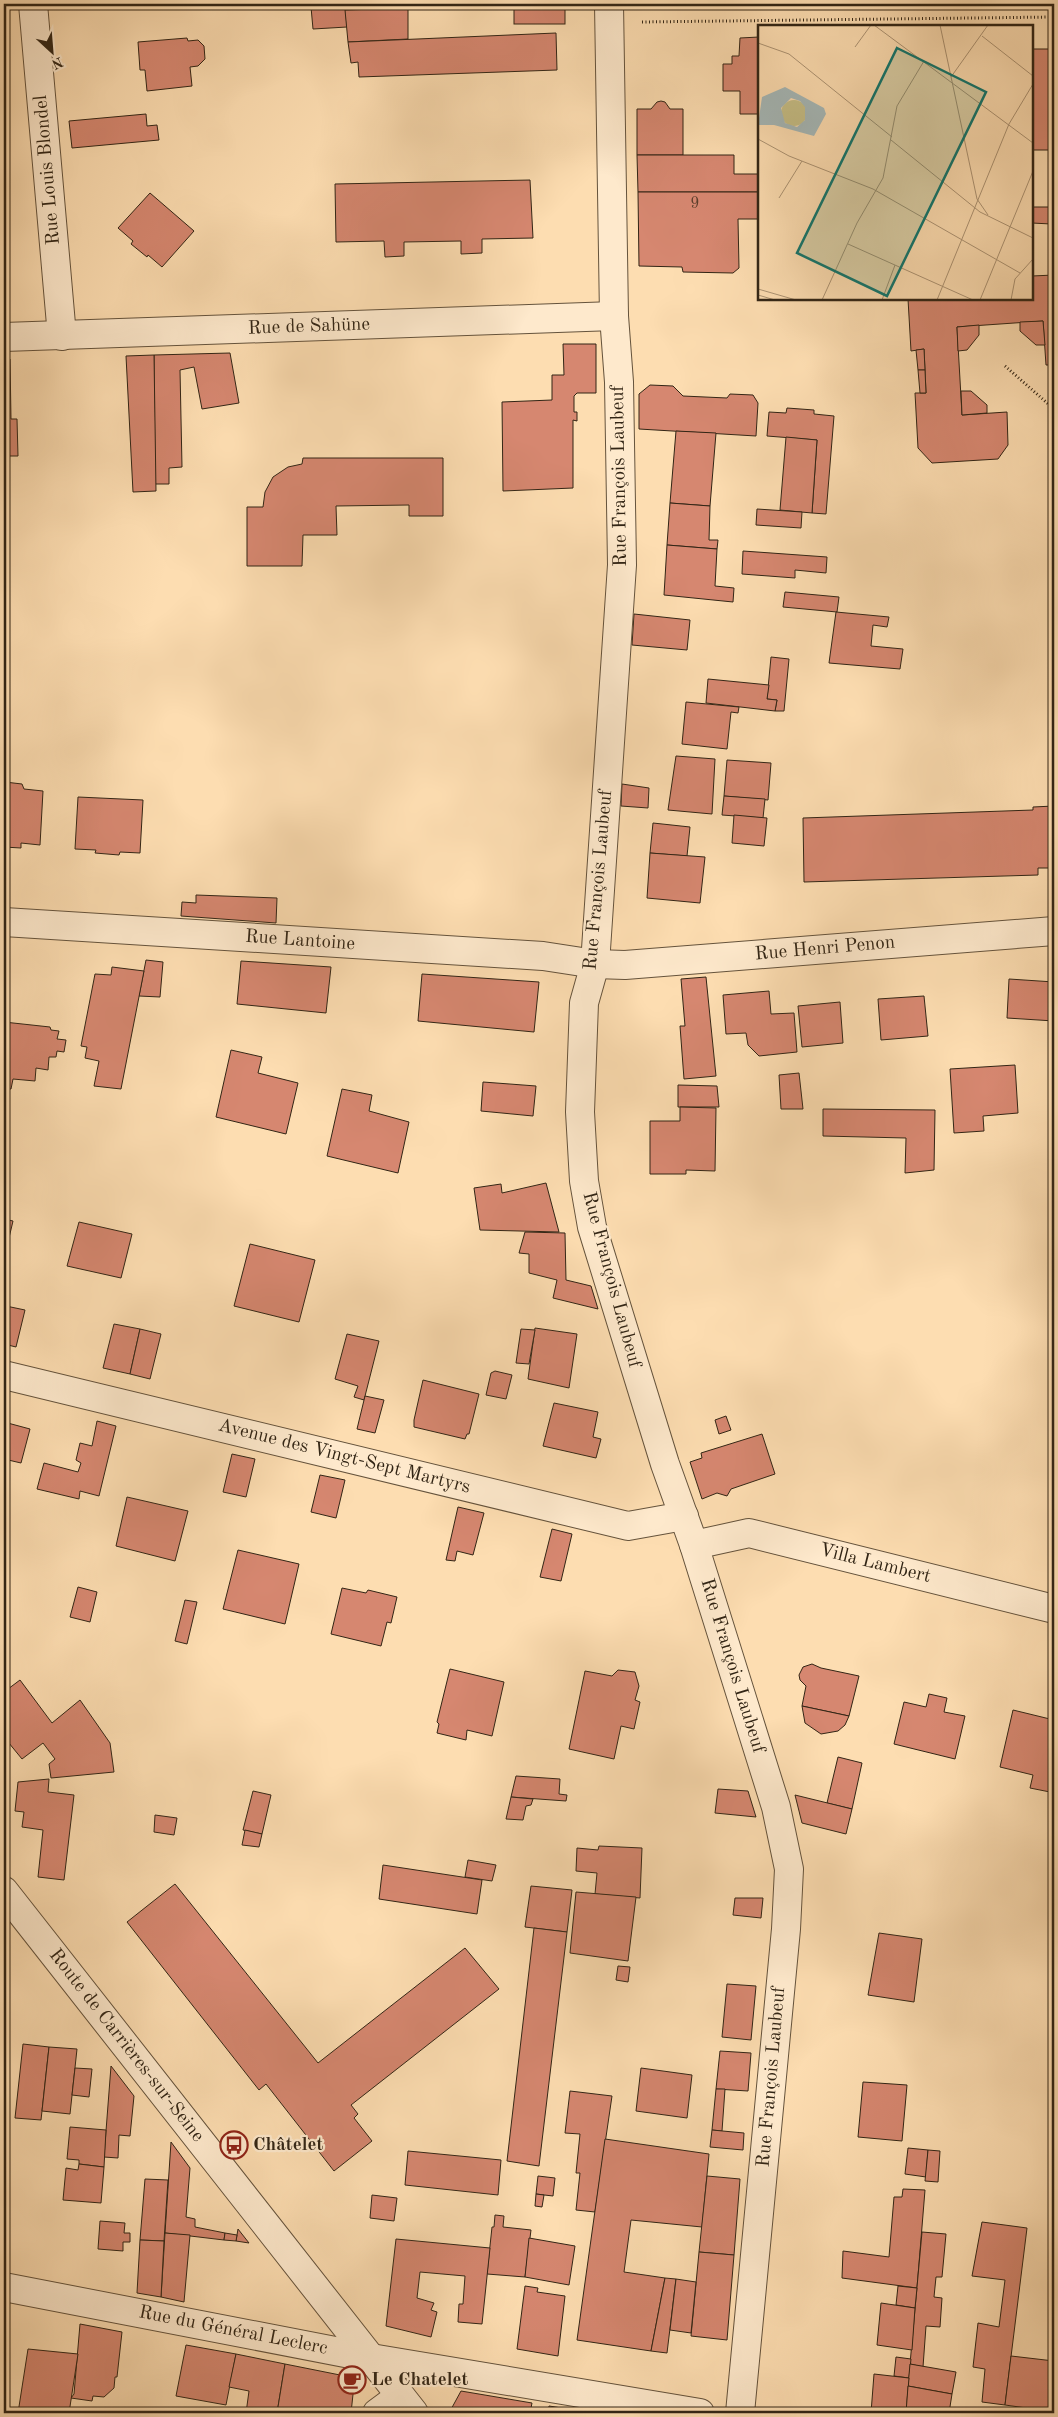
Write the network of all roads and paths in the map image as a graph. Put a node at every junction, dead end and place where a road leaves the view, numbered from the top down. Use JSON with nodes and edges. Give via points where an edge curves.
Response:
{"nodes":[{"id":1,"x":33,"y":4,"type":"edge"},
{"id":2,"x":609,"y":13,"type":"edge"},
{"id":3,"x":1054,"y":17,"type":"edge"},
{"id":4,"x":614,"y":316,"type":"junction"},
{"id":5,"x":4,"y":336,"type":"edge"},
{"id":6,"x":62,"y":336,"type":"junction"},
{"id":7,"x":1005,"y":366,"type":"dead end"},
{"id":8,"x":1054,"y":409,"type":"edge"},
{"id":9,"x":4,"y":922,"type":"edge"},
{"id":10,"x":1054,"y":931,"type":"edge"},
{"id":11,"x":595,"y":964,"type":"junction"},
{"id":12,"x":4,"y":1375,"type":"edge"},
{"id":13,"x":684,"y":1516,"type":"junction"},
{"id":14,"x":694,"y":1545,"type":"junction"},
{"id":15,"x":1054,"y":1609,"type":"edge"},
{"id":16,"x":4,"y":1891,"type":"edge"},
{"id":17,"x":4,"y":2286,"type":"edge"},
{"id":18,"x":371,"y":2358,"type":"junction"},
{"id":19,"x":407,"y":2405,"type":"edge"},
{"id":20,"x":377,"y":2413,"type":"edge"},
{"id":21,"x":700,"y":2413,"type":"edge"},
{"id":22,"x":740,"y":2413,"type":"edge"}],
"edges":[{"from":1,"to":6,"type":"street","name":"Rue Louis Blondel"},
{"from":2,"to":3,"type":"path"},
{"from":2,"to":4,"type":"street","name":"Rue François Laubeuf"},
{"from":4,"to":6,"type":"street","name":"Rue de Sahüne"},
{"from":4,"to":11,"type":"street","name":"Rue François Laubeuf","via":[[619,382],[622,565]]},
{"from":5,"to":6,"type":"street","name":"Rue de Sahüne"},
{"from":7,"to":8,"type":"path"},
{"from":9,"to":11,"type":"street","name":"Rue Lantoine","via":[[543,956]]},
{"from":10,"to":11,"type":"street","name":"Rue Henri Penon","via":[[625,965]]},
{"from":11,"to":13,"type":"street","name":"Rue François Laubeuf","via":[[584,1003],[580,1112],[584,1180],[592,1227]]},
{"from":12,"to":13,"type":"street","name":"Avenue des Vingt-Sept Martyrs","via":[[628,1526]]},
{"from":13,"to":14,"type":"street","name":"Rue François Laubeuf"},
{"from":14,"to":15,"type":"street","name":"Villa Lambert","via":[[749,1533]]},
{"from":14,"to":22,"type":"street","name":"Rue François Laubeuf","via":[[776,1807],[788,1869],[786,1929]]},
{"from":16,"to":18,"type":"street","name":"Route de Carrières-sur-Seine"},
{"from":17,"to":18,"type":"street","name":"Rue du Général Leclerc"},
{"from":18,"to":19,"type":"street","name":"Route de Carrières-sur-Seine"},
{"from":18,"to":21,"type":"street","name":"Rue du Général Leclerc"},
{"from":19,"to":20,"type":"street"}]}
